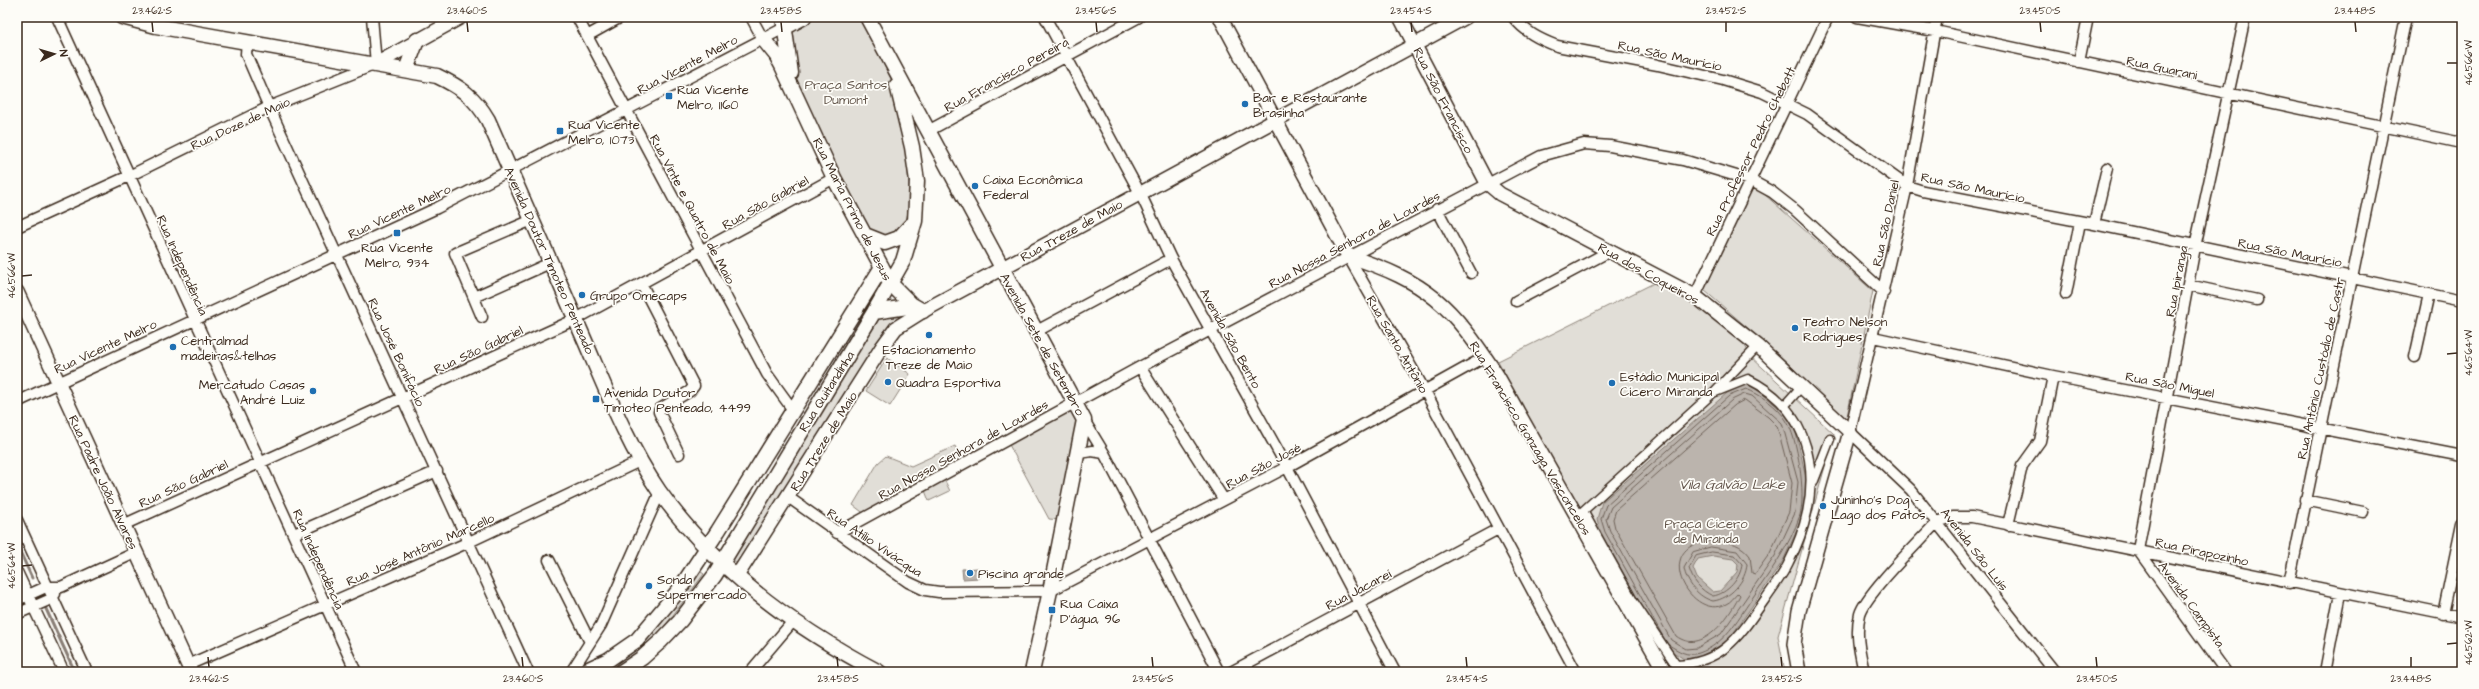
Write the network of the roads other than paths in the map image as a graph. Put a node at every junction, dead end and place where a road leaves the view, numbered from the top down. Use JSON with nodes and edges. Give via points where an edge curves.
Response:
{"nodes":[{"id":1,"x":122,"y":17,"type":"edge"},
{"id":2,"x":372,"y":17,"type":"edge"},
{"id":3,"x":461,"y":17,"type":"edge"},
{"id":4,"x":577,"y":17,"type":"edge"},
{"id":5,"x":621,"y":17,"type":"edge"},
{"id":6,"x":751,"y":17,"type":"edge"},
{"id":7,"x":804,"y":17,"type":"edge"},
{"id":8,"x":867,"y":17,"type":"edge"},
{"id":9,"x":1045,"y":17,"type":"edge"},
{"id":10,"x":1139,"y":17,"type":"edge"},
{"id":11,"x":1220,"y":17,"type":"edge"},
{"id":12,"x":1400,"y":17,"type":"edge"},
{"id":13,"x":1466,"y":17,"type":"edge"},
{"id":14,"x":1513,"y":17,"type":"edge"},
{"id":15,"x":1828,"y":17,"type":"edge"},
{"id":16,"x":1857,"y":17,"type":"edge"},
{"id":17,"x":1937,"y":17,"type":"edge"},
{"id":18,"x":2088,"y":17,"type":"edge"},
{"id":19,"x":2245,"y":17,"type":"edge"},
{"id":20,"x":2406,"y":17,"type":"edge"},
{"id":21,"x":56,"y":18,"type":"edge"},
{"id":22,"x":142,"y":20,"type":"edge"},
{"id":23,"x":784,"y":23,"type":"edge"},
{"id":24,"x":1935,"y":31,"type":"junction"},
{"id":25,"x":587,"y":36,"type":"junction"},
{"id":26,"x":763,"y":39,"type":"junction"},
{"id":27,"x":417,"y":40,"type":"junction"},
{"id":28,"x":247,"y":41,"type":"junction"},
{"id":29,"x":1415,"y":44,"type":"junction"},
{"id":30,"x":1066,"y":55,"type":"junction"},
{"id":31,"x":2079,"y":62,"type":"junction"},
{"id":32,"x":376,"y":64,"type":"junction"},
{"id":33,"x":893,"y":65,"type":"junction"},
{"id":34,"x":406,"y":70,"type":"junction"},
{"id":35,"x":2228,"y":94,"type":"junction"},
{"id":36,"x":797,"y":97,"type":"junction"},
{"id":37,"x":1788,"y":103,"type":"junction"},
{"id":38,"x":269,"y":107,"type":"junction"},
{"id":39,"x":625,"y":111,"type":"junction"},
{"id":40,"x":1275,"y":120,"type":"junction"},
{"id":41,"x":2384,"y":127,"type":"junction"},
{"id":42,"x":928,"y":131,"type":"junction"},
{"id":43,"x":2462,"y":143,"type":"edge"},
{"id":44,"x":2107,"y":168,"type":"dead end"},
{"id":45,"x":511,"y":172,"type":"junction"},
{"id":46,"x":129,"y":176,"type":"junction"},
{"id":47,"x":834,"y":178,"type":"junction"},
{"id":48,"x":1750,"y":180,"type":"junction"},
{"id":49,"x":1487,"y":183,"type":"junction"},
{"id":50,"x":1907,"y":186,"type":"junction"},
{"id":51,"x":1139,"y":192,"type":"junction"},
{"id":52,"x":1437,"y":209,"type":"junction"},
{"id":53,"x":532,"y":220,"type":"junction"},
{"id":54,"x":915,"y":221,"type":"junction"},
{"id":55,"x":2080,"y":222,"type":"junction"},
{"id":56,"x":2094,"y":224,"type":"junction"},
{"id":57,"x":17,"y":227,"type":"edge"},
{"id":58,"x":865,"y":234,"type":"junction"},
{"id":59,"x":2195,"y":247,"type":"junction"},
{"id":60,"x":1610,"y":250,"type":"junction"},
{"id":61,"x":701,"y":252,"type":"junction"},
{"id":62,"x":337,"y":254,"type":"junction"},
{"id":63,"x":1348,"y":256,"type":"junction"},
{"id":64,"x":1171,"y":259,"type":"junction"},
{"id":65,"x":550,"y":263,"type":"junction"},
{"id":66,"x":882,"y":267,"type":"junction"},
{"id":67,"x":1001,"y":268,"type":"junction"},
{"id":68,"x":1471,"y":273,"type":"dead end"},
{"id":69,"x":2353,"y":277,"type":"junction"},
{"id":70,"x":891,"y":284,"type":"junction"},
{"id":71,"x":642,"y":285,"type":"junction"},
{"id":72,"x":2188,"y":285,"type":"junction"},
{"id":73,"x":17,"y":292,"type":"edge"},
{"id":74,"x":1884,"y":292,"type":"junction"},
{"id":75,"x":2066,"y":294,"type":"dead end"},
{"id":76,"x":2429,"y":294,"type":"junction"},
{"id":77,"x":1695,"y":296,"type":"junction"},
{"id":78,"x":474,"y":297,"type":"junction"},
{"id":79,"x":2257,"y":300,"type":"dead end"},
{"id":80,"x":1516,"y":301,"type":"dead end"},
{"id":81,"x":2462,"y":301,"type":"edge"},
{"id":82,"x":919,"y":308,"type":"junction"},
{"id":83,"x":874,"y":312,"type":"junction"},
{"id":84,"x":482,"y":317,"type":"dead end"},
{"id":85,"x":576,"y":319,"type":"junction"},
{"id":86,"x":194,"y":320,"type":"junction"},
{"id":87,"x":1212,"y":329,"type":"junction"},
{"id":88,"x":1035,"y":332,"type":"junction"},
{"id":89,"x":1873,"y":337,"type":"junction"},
{"id":90,"x":1758,"y":346,"type":"junction"},
{"id":91,"x":2415,"y":357,"type":"dead end"},
{"id":92,"x":1485,"y":358,"type":"junction"},
{"id":93,"x":1140,"y":367,"type":"junction"},
{"id":94,"x":2053,"y":376,"type":"junction"},
{"id":95,"x":58,"y":382,"type":"junction"},
{"id":96,"x":1801,"y":387,"type":"junction"},
{"id":97,"x":1425,"y":391,"type":"junction"},
{"id":98,"x":1713,"y":393,"type":"junction"},
{"id":99,"x":2166,"y":397,"type":"junction"},
{"id":100,"x":404,"y":398,"type":"junction"},
{"id":101,"x":17,"y":402,"type":"edge"},
{"id":102,"x":1074,"y":403,"type":"junction"},
{"id":103,"x":1785,"y":405,"type":"junction"},
{"id":104,"x":793,"y":410,"type":"junction"},
{"id":105,"x":1084,"y":420,"type":"junction"},
{"id":106,"x":2320,"y":427,"type":"junction"},
{"id":107,"x":1850,"y":432,"type":"junction"},
{"id":108,"x":1830,"y":439,"type":"dead end"},
{"id":109,"x":1104,"y":452,"type":"junction"},
{"id":110,"x":1079,"y":453,"type":"junction"},
{"id":111,"x":679,"y":454,"type":"dead end"},
{"id":112,"x":2462,"y":456,"type":"edge"},
{"id":113,"x":260,"y":462,"type":"junction"},
{"id":114,"x":640,"y":462,"type":"junction"},
{"id":115,"x":1287,"y":467,"type":"junction"},
{"id":116,"x":437,"y":471,"type":"junction"},
{"id":117,"x":1812,"y":486,"type":"junction"},
{"id":118,"x":660,"y":492,"type":"junction"},
{"id":119,"x":788,"y":497,"type":"junction"},
{"id":120,"x":1224,"y":500,"type":"junction"},
{"id":121,"x":2305,"y":500,"type":"junction"},
{"id":122,"x":2363,"y":512,"type":"dead end"},
{"id":123,"x":17,"y":520,"type":"edge"},
{"id":124,"x":1937,"y":522,"type":"junction"},
{"id":125,"x":2462,"y":523,"type":"edge"},
{"id":126,"x":123,"y":525,"type":"junction"},
{"id":127,"x":2008,"y":525,"type":"junction"},
{"id":128,"x":1498,"y":529,"type":"junction"},
{"id":129,"x":837,"y":533,"type":"junction"},
{"id":130,"x":294,"y":534,"type":"junction"},
{"id":131,"x":1148,"y":540,"type":"junction"},
{"id":132,"x":469,"y":542,"type":"junction"},
{"id":133,"x":706,"y":548,"type":"junction"},
{"id":134,"x":2138,"y":550,"type":"junction"},
{"id":135,"x":137,"y":552,"type":"junction"},
{"id":136,"x":549,"y":560,"type":"dead end"},
{"id":137,"x":722,"y":562,"type":"junction"},
{"id":138,"x":17,"y":572,"type":"edge"},
{"id":139,"x":737,"y":576,"type":"junction"},
{"id":140,"x":2289,"y":583,"type":"junction"},
{"id":141,"x":46,"y":587,"type":"junction"},
{"id":142,"x":62,"y":587,"type":"junction"},
{"id":143,"x":1050,"y":591,"type":"junction"},
{"id":144,"x":2340,"y":593,"type":"junction"},
{"id":145,"x":28,"y":595,"type":"junction"},
{"id":146,"x":51,"y":598,"type":"junction"},
{"id":147,"x":17,"y":600,"type":"edge"},
{"id":148,"x":1359,"y":603,"type":"junction"},
{"id":149,"x":325,"y":606,"type":"junction"},
{"id":150,"x":33,"y":607,"type":"junction"},
{"id":151,"x":17,"y":614,"type":"edge"},
{"id":152,"x":2443,"y":614,"type":"junction"},
{"id":153,"x":2462,"y":618,"type":"edge"},
{"id":154,"x":794,"y":620,"type":"junction"},
{"id":155,"x":590,"y":642,"type":"junction"},
{"id":156,"x":189,"y":669,"type":"edge"},
{"id":157,"x":1571,"y":671,"type":"edge"},
{"id":158,"x":64,"y":672,"type":"edge"},
{"id":159,"x":87,"y":672,"type":"edge"},
{"id":160,"x":356,"y":672,"type":"edge"},
{"id":161,"x":528,"y":672,"type":"edge"},
{"id":162,"x":571,"y":672,"type":"edge"},
{"id":163,"x":582,"y":672,"type":"edge"},
{"id":164,"x":621,"y":672,"type":"edge"},
{"id":165,"x":750,"y":672,"type":"edge"},
{"id":166,"x":879,"y":672,"type":"edge"},
{"id":167,"x":1032,"y":672,"type":"edge"},
{"id":168,"x":1218,"y":672,"type":"edge"},
{"id":169,"x":1231,"y":672,"type":"edge"},
{"id":170,"x":1395,"y":672,"type":"edge"},
{"id":171,"x":1665,"y":672,"type":"edge"},
{"id":172,"x":1799,"y":672,"type":"edge"},
{"id":173,"x":1864,"y":672,"type":"edge"},
{"id":174,"x":2055,"y":672,"type":"edge"},
{"id":175,"x":2226,"y":672,"type":"edge"},
{"id":176,"x":2325,"y":672,"type":"edge"}],
"edges":[{"from":1,"to":22,"type":"main road","name":"Avenida Doutor Timoteo Penteado"},
{"from":2,"to":32,"type":"street"},
{"from":3,"to":27,"type":"street","name":"Rua Doze de Maio"},
{"from":4,"to":25,"type":"street","name":"Rua Vinte e Quatro de Maio"},
{"from":5,"to":25,"type":"street"},
{"from":6,"to":26,"type":"street"},
{"from":7,"to":23,"type":"main road"},
{"from":8,"to":33,"type":"main road","name":"Avenida Sete de Setembro"},
{"from":9,"to":30,"type":"street","name":"Avenida São Bento"},
{"from":10,"to":30,"type":"street","name":"Rua Francisco Pereira"},
{"from":11,"to":40,"type":"street","name":"Rua Santo Antônio"},
{"from":12,"to":29,"type":"street","name":"Rua São Francisco"},
{"from":13,"to":29,"type":"street","name":"Rua Treze de Maio"},
{"from":14,"to":37,"type":"street","name":"Rua São Maurício","via":[[1535,37],[1557,46],[1723,80]]},
{"from":15,"to":37,"type":"street","name":"Rua Professor Pedro Chebatt"},
{"from":16,"to":24,"type":"street","name":"Rua Guarani"},
{"from":17,"to":24,"type":"street","name":"Rua São Daniel"},
{"from":18,"to":31,"type":"street"},
{"from":19,"to":35,"type":"street","name":"Rua Ipiranga"},
{"from":20,"to":41,"type":"street","name":"Rua Antônio Custódio de Castr"},
{"from":21,"to":46,"type":"street","name":"Rua Independência"},
{"from":22,"to":28,"type":"main road","name":"Avenida Doutor Timoteo Penteado"},
{"from":23,"to":26,"type":"street","name":"Rua Vicente Melro"},
{"from":23,"to":36,"type":"main road","via":[[789,67]]},
{"from":24,"to":31,"type":"street","name":"Rua Guarani"},
{"from":24,"to":50,"type":"street","name":"Rua São Daniel"},
{"from":25,"to":39,"type":"street","name":"Rua Vinte e Quatro de Maio"},
{"from":26,"to":36,"type":"main road","via":[[776,55]]},
{"from":26,"to":39,"type":"street","name":"Rua Vicente Melro"},
{"from":27,"to":32,"type":"street","name":"Rua Doze de Maio"},
{"from":27,"to":34,"type":"main road"},
{"from":28,"to":32,"type":"main road","name":"Avenida Doutor Timoteo Penteado"},
{"from":28,"to":38,"type":"street","name":"Rua José Bonifácio","via":[[246,54]]},
{"from":29,"to":40,"type":"street","name":"Rua Treze de Maio"},
{"from":29,"to":49,"type":"street","name":"Rua São Francisco"},
{"from":30,"to":42,"type":"street","name":"Rua Francisco Pereira"},
{"from":30,"to":51,"type":"street","name":"Avenida São Bento"},
{"from":31,"to":35,"type":"street","name":"Rua Guarani"},
{"from":32,"to":34,"type":"main road","name":"Avenida Doutor Timoteo Penteado"},
{"from":32,"to":38,"type":"street","name":"Rua Doze de Maio"},
{"from":33,"to":42,"type":"main road","name":"Avenida Sete de Setembro"},
{"from":33,"to":54,"type":"main road","name":"Rua Quitandinha","via":[[917,181]]},
{"from":34,"to":45,"type":"main road","name":"Avenida Doutor Timoteo Penteado","via":[[437,76],[466,92],[480,104]]},
{"from":35,"to":41,"type":"street","name":"Rua Guarani"},
{"from":35,"to":59,"type":"street","name":"Rua Ipiranga"},
{"from":36,"to":47,"type":"main road","name":"Rua Maria Primo de Jesus"},
{"from":37,"to":48,"type":"street","name":"Rua Professor Pedro Chebatt"},
{"from":37,"to":50,"type":"street","name":"Rua São Maurício","via":[[1827,126]]},
{"from":38,"to":46,"type":"street","name":"Rua Doze de Maio"},
{"from":38,"to":62,"type":"street","name":"Rua José Bonifácio"},
{"from":39,"to":45,"type":"street","name":"Rua Vicente Melro"},
{"from":39,"to":61,"type":"street","name":"Rua Vinte e Quatro de Maio"},
{"from":40,"to":51,"type":"street","name":"Rua Treze de Maio"},
{"from":40,"to":63,"type":"street","name":"Rua Santo Antônio"},
{"from":41,"to":43,"type":"street","name":"Rua Guarani"},
{"from":41,"to":69,"type":"street","name":"Rua Antônio Custódio de Castr"},
{"from":42,"to":67,"type":"main road","name":"Avenida Sete de Setembro"},
{"from":44,"to":56,"type":"street"},
{"from":45,"to":53,"type":"main road","name":"Avenida Doutor Timoteo Penteado"},
{"from":45,"to":62,"type":"street","name":"Rua Vicente Melro"},
{"from":46,"to":57,"type":"street","name":"Rua Doze de Maio"},
{"from":46,"to":86,"type":"street","name":"Rua Independência"},
{"from":47,"to":58,"type":"main road","name":"Rua Maria Primo de Jesus"},
{"from":47,"to":61,"type":"street","name":"Rua São Gabriel"},
{"from":48,"to":49,"type":"street","name":"Rua Nossa Senhora de Lourdes","via":[[1684,160],[1610,146],[1584,144],[1541,156]]},
{"from":48,"to":74,"type":"street","name":"Rua Nossa Senhora de Lourdes","via":[[1772,192],[1795,210]]},
{"from":48,"to":77,"type":"street","name":"Rua Professor Pedro Chebatt"},
{"from":49,"to":52,"type":"street","name":"Rua Nossa Senhora de Lourdes"},
{"from":49,"to":60,"type":"street","name":"Rua dos Coqueiros","via":[[1500,194]]},
{"from":50,"to":55,"type":"street","name":"Rua São Maurício"},
{"from":50,"to":74,"type":"street","name":"Rua São Daniel"},
{"from":51,"to":64,"type":"street","name":"Avenida São Bento"},
{"from":51,"to":67,"type":"street","name":"Rua Treze de Maio"},
{"from":52,"to":63,"type":"street","name":"Rua Nossa Senhora de Lourdes"},
{"from":52,"to":68,"type":"street"},
{"from":53,"to":65,"type":"main road","name":"Avenida Doutor Timoteo Penteado"},
{"from":53,"to":78,"type":"street","via":[[455,253]]},
{"from":54,"to":58,"type":"main road","via":[[892,242],[878,242]]},
{"from":54,"to":70,"type":"main road","name":"Rua Quitandinha","via":[[903,260]]},
{"from":55,"to":56,"type":"street","name":"Rua São Maurício"},
{"from":55,"to":75,"type":"street"},
{"from":56,"to":59,"type":"street","name":"Rua São Maurício"},
{"from":58,"to":66,"type":"main road","name":"Rua Maria Primo de Jesus"},
{"from":59,"to":69,"type":"street","name":"Rua São Maurício"},
{"from":59,"to":72,"type":"street","name":"Rua Ipiranga"},
{"from":60,"to":77,"type":"street","name":"Rua dos Coqueiros"},
{"from":60,"to":80,"type":"street"},
{"from":61,"to":71,"type":"street","name":"Rua São Gabriel"},
{"from":61,"to":104,"type":"street","name":"Rua Vinte e Quatro de Maio","via":[[767,374]]},
{"from":62,"to":86,"type":"street","name":"Rua Vicente Melro"},
{"from":62,"to":100,"type":"street","name":"Rua José Bonifácio"},
{"from":63,"to":87,"type":"street","name":"Rua Nossa Senhora de Lourdes"},
{"from":63,"to":92,"type":"street","name":"Rua Francisco Gonzaga Vasconcelos","via":[[1386,268],[1433,296],[1454,314]]},
{"from":63,"to":97,"type":"street","name":"Rua Santo Antônio"},
{"from":64,"to":87,"type":"street","name":"Avenida São Bento"},
{"from":64,"to":88,"type":"street"},
{"from":65,"to":78,"type":"street"},
{"from":65,"to":85,"type":"main road","name":"Avenida Doutor Timoteo Penteado"},
{"from":66,"to":70,"type":"main road","name":"Rua Maria Primo de Jesus"},
{"from":66,"to":104,"type":"main road","name":"Rua Quitandinha"},
{"from":67,"to":82,"type":"street","name":"Rua Treze de Maio"},
{"from":67,"to":88,"type":"main road","name":"Avenida Sete de Setembro"},
{"from":69,"to":76,"type":"street","name":"Rua São Maurício"},
{"from":69,"to":106,"type":"street","name":"Rua Antônio Custódio de Castr"},
{"from":70,"to":82,"type":"main road","name":"Rua Maria Primo de Jesus"},
{"from":70,"to":83,"type":"main road","name":"Rua Quitandinha"},
{"from":71,"to":85,"type":"street","name":"Rua São Gabriel"},
{"from":71,"to":111,"type":"street","via":[[694,382],[690,391],[658,412]]},
{"from":72,"to":79,"type":"street"},
{"from":72,"to":99,"type":"street","name":"Rua Ipiranga"},
{"from":73,"to":95,"type":"street","name":"Rua Padre João Alvares"},
{"from":74,"to":89,"type":"street","name":"Rua São Daniel"},
{"from":76,"to":81,"type":"street","name":"Rua São Maurício"},
{"from":76,"to":91,"type":"street"},
{"from":77,"to":90,"type":"street","name":"Rua dos Coqueiros"},
{"from":78,"to":84,"type":"street"},
{"from":82,"to":83,"type":"main road"},
{"from":82,"to":119,"type":"street","name":"Rua Treze de Maio","via":[[896,328],[882,347]]},
{"from":83,"to":137,"type":"main road","name":"Rua Quitandinha"},
{"from":85,"to":100,"type":"street","name":"Rua São Gabriel"},
{"from":85,"to":114,"type":"main road","name":"Avenida Doutor Timoteo Penteado"},
{"from":86,"to":95,"type":"street","name":"Rua Vicente Melro"},
{"from":86,"to":113,"type":"street","name":"Rua Independência"},
{"from":87,"to":93,"type":"street","name":"Rua Nossa Senhora de Lourdes"},
{"from":87,"to":115,"type":"street","name":"Avenida São Bento"},
{"from":88,"to":102,"type":"main road","name":"Avenida Sete de Setembro"},
{"from":89,"to":94,"type":"street","name":"Rua São Miguel"},
{"from":89,"to":107,"type":"street","name":"Rua São Daniel"},
{"from":90,"to":96,"type":"street","name":"Rua dos Coqueiros"},
{"from":90,"to":98,"type":"street"},
{"from":92,"to":97,"type":"street","name":"Rua São José"},
{"from":92,"to":171,"type":"street","name":"Rua Francisco Gonzaga Vasconcelos"},
{"from":93,"to":102,"type":"street","name":"Rua Nossa Senhora de Lourdes"},
{"from":93,"to":120,"type":"street"},
{"from":94,"to":99,"type":"street","name":"Rua São Miguel"},
{"from":94,"to":127,"type":"street","via":[[2040,441],[2022,466]]},
{"from":95,"to":101,"type":"street","name":"Rua Vicente Melro"},
{"from":95,"to":126,"type":"street","name":"Rua Padre João Alvares"},
{"from":96,"to":103,"type":"street"},
{"from":96,"to":107,"type":"street","name":"Rua dos Coqueiros"},
{"from":97,"to":115,"type":"street","name":"Rua São José"},
{"from":97,"to":128,"type":"street","name":"Rua Santo Antônio"},
{"from":98,"to":103,"type":"street","via":[[1748,379]]},
{"from":98,"to":117,"type":"street","via":[[1583,511],[1632,600],[1676,665],[1696,664],[1715,656],[1735,640],[1789,562],[1808,512]]},
{"from":99,"to":106,"type":"street","name":"Rua São Miguel"},
{"from":99,"to":134,"type":"street","name":"Rua Ipiranga"},
{"from":100,"to":113,"type":"street","name":"Rua São Gabriel"},
{"from":100,"to":116,"type":"street","name":"Rua José Bonifácio"},
{"from":102,"to":105,"type":"main road","name":"Avenida Sete de Setembro"},
{"from":102,"to":129,"type":"street","name":"Rua Nossa Senhora de Lourdes"},
{"from":103,"to":117,"type":"street","via":[[1802,431]]},
{"from":104,"to":133,"type":"main road","name":"Rua Quitandinha"},
{"from":105,"to":109,"type":"street","name":"Avenida Sete de Setembro"},
{"from":105,"to":110,"type":"main road"},
{"from":106,"to":112,"type":"street","name":"Rua São Miguel"},
{"from":106,"to":121,"type":"street","name":"Rua Antônio Custódio de Castr"},
{"from":107,"to":124,"type":"street","name":"Avenida São Luís","via":[[1911,490]]},
{"from":107,"to":172,"type":"street","via":[[1798,611],[1794,644]]},
{"from":108,"to":117,"type":"street"},
{"from":109,"to":110,"type":"street"},
{"from":109,"to":131,"type":"street","name":"Avenida Sete de Setembro"},
{"from":110,"to":143,"type":"main road"},
{"from":113,"to":126,"type":"street","name":"Rua São Gabriel"},
{"from":113,"to":130,"type":"street","name":"Rua Independência"},
{"from":114,"to":118,"type":"main road","name":"Avenida Doutor Timoteo Penteado"},
{"from":114,"to":132,"type":"street","name":"Rua José Antônio Marcello"},
{"from":115,"to":120,"type":"street","name":"Rua São José"},
{"from":115,"to":148,"type":"street","name":"Avenida São Bento"},
{"from":116,"to":130,"type":"street"},
{"from":116,"to":132,"type":"street","name":"Rua José Bonifácio"},
{"from":118,"to":133,"type":"main road","name":"Avenida Doutor Timoteo Penteado"},
{"from":118,"to":155,"type":"street","via":[[601,625]]},
{"from":119,"to":129,"type":"street","name":"Rua Atílio Vivácqua"},
{"from":119,"to":139,"type":"street","name":"Rua Treze de Maio"},
{"from":120,"to":131,"type":"street","name":"Rua São José"},
{"from":121,"to":122,"type":"street"},
{"from":121,"to":140,"type":"street","name":"Rua Antônio Custódio de Castr"},
{"from":123,"to":141,"type":"street"},
{"from":124,"to":127,"type":"street","name":"Rua Pirapozinho","via":[[1952,517],[1972,517]]},
{"from":124,"to":173,"type":"street","via":[[1868,597],[1860,612],[1858,634]]},
{"from":124,"to":174,"type":"street","name":"Avenida São Luís"},
{"from":125,"to":152,"type":"street"},
{"from":126,"to":135,"type":"street","name":"Rua Padre João Alvares"},
{"from":127,"to":134,"type":"street","name":"Rua Pirapozinho"},
{"from":128,"to":148,"type":"street","name":"Rua Jacareí"},
{"from":128,"to":157,"type":"street","name":"Rua Santo Antônio"},
{"from":129,"to":143,"type":"street","name":"Rua Atílio Vivácqua","via":[[908,582],[925,590]]},
{"from":130,"to":149,"type":"street","name":"Rua Independência"},
{"from":131,"to":143,"type":"street","name":"Rua São José"},
{"from":131,"to":168,"type":"street","name":"Avenida Sete de Setembro"},
{"from":132,"to":149,"type":"street","name":"Rua José Antônio Marcello"},
{"from":132,"to":161,"type":"street","name":"Rua José Bonifácio"},
{"from":133,"to":137,"type":"main road","name":"Avenida Doutor Timoteo Penteado"},
{"from":133,"to":163,"type":"main road","name":"Rua Quitandinha","via":[[679,590],[637,640],[608,660]]},
{"from":134,"to":140,"type":"street","name":"Rua Pirapozinho"},
{"from":134,"to":175,"type":"street","name":"Avenida Campista"},
{"from":135,"to":142,"type":"street"},
{"from":135,"to":156,"type":"street","name":"Rua Padre João Alvares"},
{"from":136,"to":155,"type":"street"},
{"from":137,"to":139,"type":"main road","name":"Avenida Doutor Timoteo Penteado"},
{"from":137,"to":164,"type":"main road","name":"Rua Quitandinha","via":[[680,621],[642,658]]},
{"from":138,"to":145,"type":"street"},
{"from":139,"to":154,"type":"main road","name":"Avenida Doutor Timoteo Penteado"},
{"from":140,"to":144,"type":"street","name":"Rua Pirapozinho"},
{"from":141,"to":142,"type":"street"},
{"from":141,"to":145,"type":"street"},
{"from":141,"to":146,"type":"street"},
{"from":142,"to":146,"type":"street"},
{"from":143,"to":167,"type":"main road"},
{"from":144,"to":152,"type":"street","name":"Rua Pirapozinho"},
{"from":144,"to":176,"type":"street"},
{"from":145,"to":147,"type":"street"},
{"from":145,"to":150,"type":"street"},
{"from":146,"to":150,"type":"street"},
{"from":146,"to":159,"type":"street"},
{"from":148,"to":169,"type":"street","name":"Rua Jacareí"},
{"from":148,"to":170,"type":"street","name":"Avenida São Bento"},
{"from":149,"to":156,"type":"street","name":"Rua José Antônio Marcello"},
{"from":149,"to":160,"type":"street","name":"Rua Independência"},
{"from":150,"to":151,"type":"street"},
{"from":150,"to":158,"type":"street"},
{"from":152,"to":153,"type":"street","name":"Rua Pirapozinho"},
{"from":154,"to":165,"type":"street"},
{"from":154,"to":166,"type":"main road","name":"Avenida Doutor Timoteo Penteado","via":[[837,650]]},
{"from":155,"to":162,"type":"street"}]}
